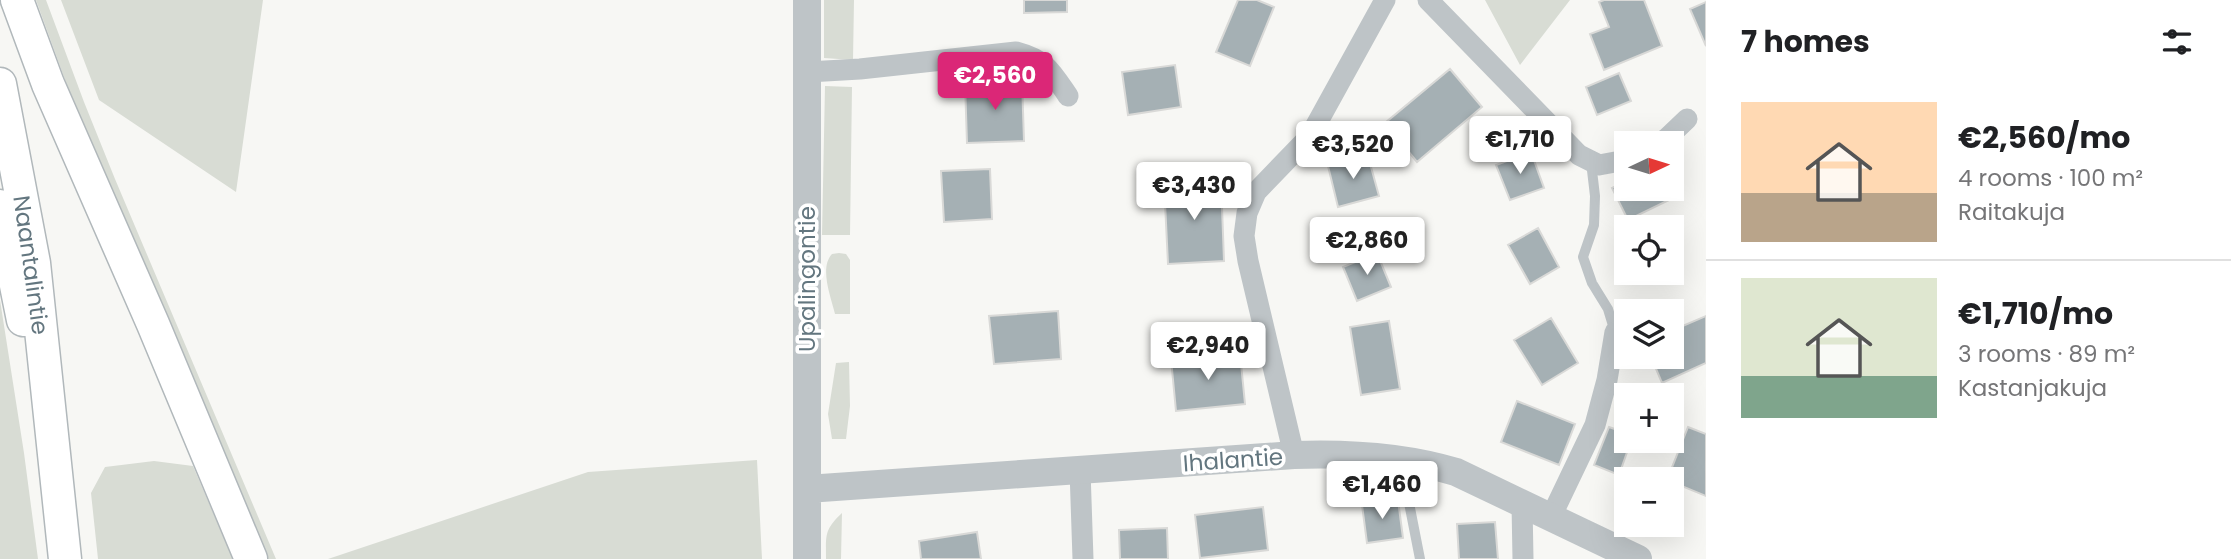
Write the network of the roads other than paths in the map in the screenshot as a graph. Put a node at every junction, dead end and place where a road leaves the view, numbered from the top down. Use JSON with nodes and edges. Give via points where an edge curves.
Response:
{"nodes":[{"id":1,"x":17,"y":0,"type":"edge"},
{"id":2,"x":807,"y":0,"type":"edge"},
{"id":3,"x":1385,"y":0,"type":"edge"},
{"id":4,"x":1429,"y":0,"type":"edge"},
{"id":5,"x":808,"y":72,"type":"junction"},
{"id":6,"x":0,"y":84,"type":"edge"},
{"id":7,"x":1068,"y":96,"type":"dead end"},
{"id":8,"x":1687,"y":119,"type":"dead end"},
{"id":9,"x":1674,"y":131,"type":"edge"},
{"id":10,"x":1591,"y":161,"type":"junction"},
{"id":11,"x":1614,"y":162,"type":"edge"},
{"id":12,"x":0,"y":206,"type":"edge"},
{"id":13,"x":1614,"y":329,"type":"edge"},
{"id":14,"x":1614,"y":338,"type":"edge"},
{"id":15,"x":53,"y":448,"type":"junction"},
{"id":16,"x":1294,"y":456,"type":"junction"},
{"id":17,"x":1400,"y":459,"type":"junction"},
{"id":18,"x":1080,"y":470,"type":"junction"},
{"id":19,"x":807,"y":489,"type":"junction"},
{"id":20,"x":1522,"y":504,"type":"junction"},
{"id":21,"x":1551,"y":517,"type":"junction"},
{"id":22,"x":65,"y":559,"type":"edge"},
{"id":23,"x":251,"y":559,"type":"edge"},
{"id":24,"x":807,"y":559,"type":"edge"},
{"id":25,"x":1083,"y":559,"type":"edge"},
{"id":26,"x":1420,"y":559,"type":"edge"},
{"id":27,"x":1523,"y":559,"type":"edge"},
{"id":28,"x":1637,"y":559,"type":"edge"}],
"edges":[{"from":1,"to":23,"type":"main road","via":[[48,84]]},
{"from":2,"to":5,"type":"street","name":"Upalingontie"},
{"from":3,"to":16,"type":"street","via":[[1310,136],[1256,192],[1247,213],[1248,261]]},
{"from":4,"to":10,"type":"street","via":[[1579,155]]},
{"from":5,"to":7,"type":"street","via":[[1016,52],[1036,57]]},
{"from":5,"to":19,"type":"street","name":"Upalingontie"},
{"from":6,"to":15,"type":"main road","name":"Naantalintie","via":[[34,263]]},
{"from":8,"to":9,"type":"street"},
{"from":10,"to":11,"type":"street","via":[[1599,165]]},
{"from":10,"to":13,"type":"lane","via":[[1594,225],[1583,257]]},
{"from":12,"to":15,"type":"main road","name":"Naantalintie"},
{"from":14,"to":21,"type":"street","via":[[1595,425]]},
{"from":15,"to":22,"type":"main road","name":"Naantalintie"},
{"from":16,"to":17,"type":"street","name":"Ihalantie"},
{"from":16,"to":18,"type":"street","name":"Ihalantie"},
{"from":17,"to":20,"type":"street","name":"Ihalantie","via":[[1456,472]]},
{"from":17,"to":26,"type":"lane"},
{"from":18,"to":19,"type":"street","name":"Ihalantie"},
{"from":18,"to":25,"type":"street"},
{"from":19,"to":24,"type":"street","name":"Upalingontie"},
{"from":20,"to":21,"type":"street","name":"Ihalantie"},
{"from":20,"to":27,"type":"street"},
{"from":21,"to":28,"type":"street","name":"Ihalantie"}]}
